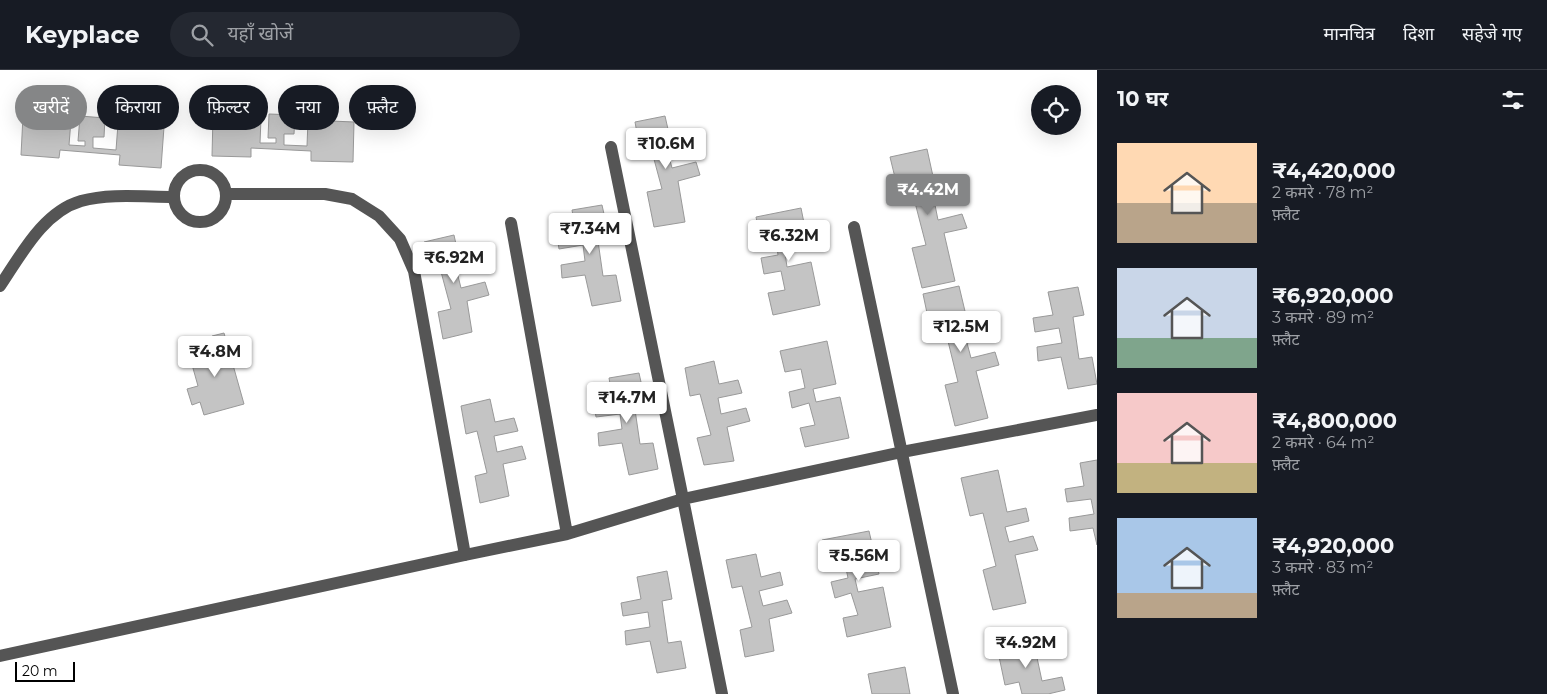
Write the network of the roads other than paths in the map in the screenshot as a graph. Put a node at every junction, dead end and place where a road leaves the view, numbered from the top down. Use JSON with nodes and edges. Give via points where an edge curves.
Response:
{"nodes":[{"id":1,"x":611,"y":147,"type":"dead end"},
{"id":2,"x":227,"y":194,"type":"junction"},
{"id":3,"x":174,"y":197,"type":"junction"},
{"id":4,"x":511,"y":223,"type":"dead end"},
{"id":5,"x":854,"y":226,"type":"dead end"},
{"id":6,"x":0,"y":286,"type":"edge"},
{"id":7,"x":1097,"y":415,"type":"edge"},
{"id":8,"x":902,"y":452,"type":"junction"},
{"id":9,"x":683,"y":500,"type":"junction"},
{"id":10,"x":566,"y":534,"type":"junction"},
{"id":11,"x":465,"y":555,"type":"junction"},
{"id":12,"x":0,"y":656,"type":"edge"},
{"id":13,"x":722,"y":694,"type":"edge"},
{"id":14,"x":953,"y":694,"type":"edge"}],
"edges":[{"from":1,"to":9,"type":"street"},
{"from":2,"to":3,"type":"street","via":[[220,178],[203,169],[194,170],[179,180]]},
{"from":2,"to":3,"type":"street","via":[[222,212],[206,222],[188,220],[176,206]]},
{"from":2,"to":11,"type":"street","via":[[325,194],[352,199],[379,216],[400,239],[414,271]]},
{"from":3,"to":6,"type":"street","via":[[105,197],[80,202],[57,213],[34,236]]},
{"from":4,"to":10,"type":"street"},
{"from":5,"to":8,"type":"street"},
{"from":7,"to":8,"type":"street"},
{"from":8,"to":9,"type":"street"},
{"from":8,"to":14,"type":"street"},
{"from":9,"to":10,"type":"street"},
{"from":9,"to":13,"type":"street"},
{"from":10,"to":11,"type":"street"},
{"from":11,"to":12,"type":"street"}]}
